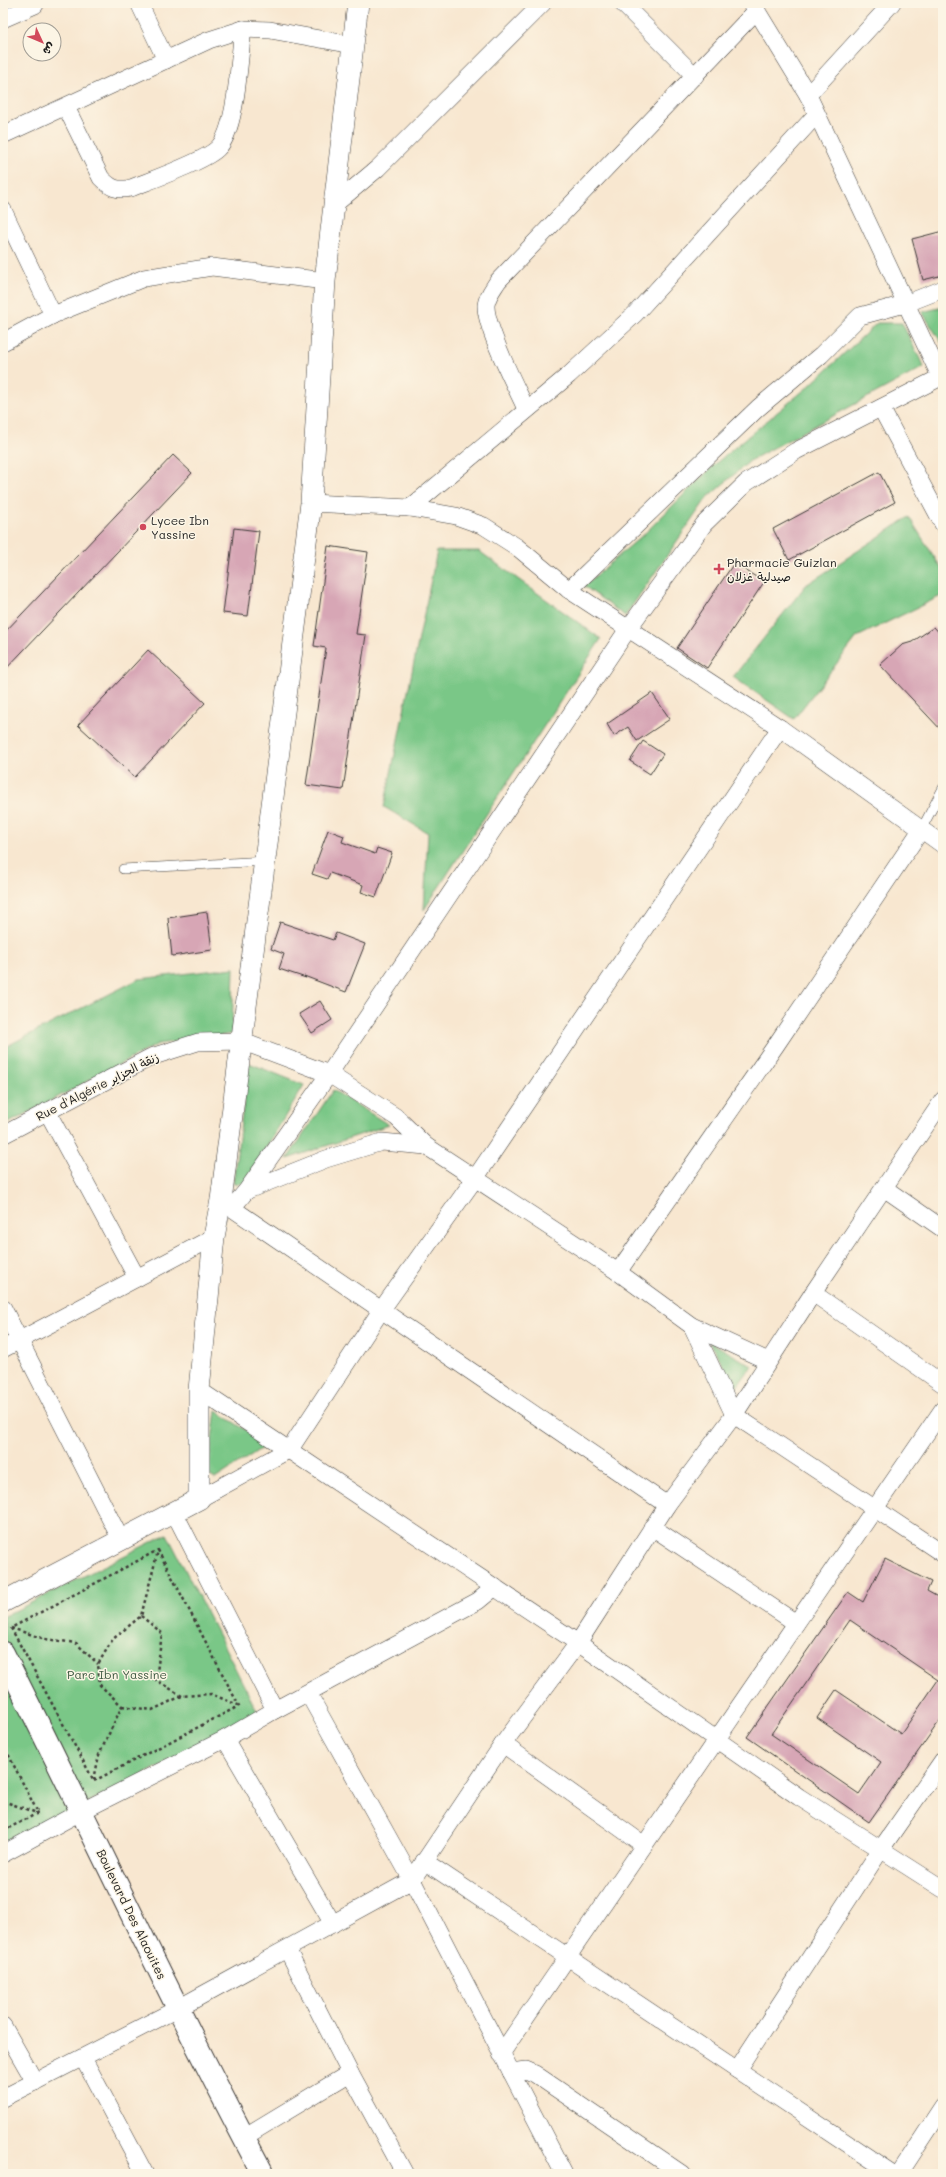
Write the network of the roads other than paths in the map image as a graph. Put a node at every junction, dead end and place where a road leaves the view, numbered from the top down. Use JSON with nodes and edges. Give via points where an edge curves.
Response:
{"nodes":[{"id":1,"x":139,"y":3,"type":"edge"},
{"id":2,"x":358,"y":3,"type":"edge"},
{"id":3,"x":543,"y":3,"type":"edge"},
{"id":4,"x":622,"y":3,"type":"edge"},
{"id":5,"x":892,"y":3,"type":"edge"},
{"id":6,"x":36,"y":5,"type":"dead end"},
{"id":7,"x":754,"y":6,"type":"edge"},
{"id":8,"x":3,"y":19,"type":"edge"},
{"id":9,"x":243,"y":29,"type":"junction"},
{"id":10,"x":352,"y":45,"type":"junction"},
{"id":11,"x":166,"y":60,"type":"junction"},
{"id":12,"x":695,"y":76,"type":"junction"},
{"id":13,"x":808,"y":95,"type":"junction"},
{"id":14,"x":66,"y":107,"type":"junction"},
{"id":15,"x":816,"y":115,"type":"junction"},
{"id":16,"x":3,"y":135,"type":"edge"},
{"id":17,"x":335,"y":204,"type":"junction"},
{"id":18,"x":3,"y":210,"type":"edge"},
{"id":19,"x":325,"y":281,"type":"junction"},
{"id":20,"x":943,"y":289,"type":"edge"},
{"id":21,"x":905,"y":304,"type":"junction"},
{"id":22,"x":53,"y":315,"type":"junction"},
{"id":23,"x":3,"y":342,"type":"edge"},
{"id":24,"x":941,"y":376,"type":"edge"},
{"id":25,"x":881,"y":408,"type":"junction"},
{"id":26,"x":526,"y":409,"type":"junction"},
{"id":27,"x":311,"y":503,"type":"junction"},
{"id":28,"x":410,"y":508,"type":"junction"},
{"id":29,"x":943,"y":524,"type":"edge"},
{"id":30,"x":569,"y":590,"type":"junction"},
{"id":31,"x":628,"y":629,"type":"junction"},
{"id":32,"x":780,"y":728,"type":"junction"},
{"id":33,"x":943,"y":788,"type":"edge"},
{"id":34,"x":921,"y":830,"type":"junction"},
{"id":35,"x":943,"y":845,"type":"edge"},
{"id":36,"x":266,"y":861,"type":"junction"},
{"id":37,"x":123,"y":870,"type":"dead end"},
{"id":38,"x":241,"y":1041,"type":"junction"},
{"id":39,"x":329,"y":1074,"type":"junction"},
{"id":40,"x":943,"y":1100,"type":"edge"},
{"id":41,"x":47,"y":1111,"type":"junction"},
{"id":42,"x":3,"y":1135,"type":"edge"},
{"id":43,"x":426,"y":1146,"type":"junction"},
{"id":44,"x":476,"y":1178,"type":"junction"},
{"id":45,"x":884,"y":1188,"type":"junction"},
{"id":46,"x":247,"y":1190,"type":"junction"},
{"id":47,"x":227,"y":1204,"type":"junction"},
{"id":48,"x":943,"y":1229,"type":"edge"},
{"id":49,"x":214,"y":1237,"type":"junction"},
{"id":50,"x":618,"y":1272,"type":"junction"},
{"id":51,"x":137,"y":1278,"type":"junction"},
{"id":52,"x":813,"y":1293,"type":"junction"},
{"id":53,"x":3,"y":1308,"type":"edge"},
{"id":54,"x":382,"y":1309,"type":"junction"},
{"id":55,"x":692,"y":1326,"type":"junction"},
{"id":56,"x":20,"y":1340,"type":"junction"},
{"id":57,"x":3,"y":1349,"type":"edge"},
{"id":58,"x":768,"y":1361,"type":"junction"},
{"id":59,"x":943,"y":1384,"type":"edge"},
{"id":60,"x":199,"y":1390,"type":"junction"},
{"id":61,"x":943,"y":1409,"type":"edge"},
{"id":62,"x":734,"y":1415,"type":"junction"},
{"id":63,"x":290,"y":1449,"type":"junction"},
{"id":64,"x":199,"y":1499,"type":"junction"},
{"id":65,"x":667,"y":1505,"type":"junction"},
{"id":66,"x":874,"y":1508,"type":"junction"},
{"id":67,"x":174,"y":1512,"type":"junction"},
{"id":68,"x":652,"y":1527,"type":"junction"},
{"id":69,"x":121,"y":1540,"type":"junction"},
{"id":70,"x":943,"y":1554,"type":"edge"},
{"id":71,"x":495,"y":1587,"type":"junction"},
{"id":72,"x":3,"y":1602,"type":"edge"},
{"id":73,"x":796,"y":1623,"type":"junction"},
{"id":74,"x":578,"y":1643,"type":"junction"},
{"id":75,"x":3,"y":1653,"type":"edge"},
{"id":76,"x":308,"y":1693,"type":"junction"},
{"id":77,"x":275,"y":1710,"type":"junction"},
{"id":78,"x":225,"y":1739,"type":"junction"},
{"id":79,"x":716,"y":1741,"type":"junction"},
{"id":80,"x":502,"y":1744,"type":"junction"},
{"id":81,"x":943,"y":1760,"type":"edge"},
{"id":82,"x":82,"y":1811,"type":"junction"},
{"id":83,"x":644,"y":1845,"type":"junction"},
{"id":84,"x":881,"y":1849,"type":"junction"},
{"id":85,"x":3,"y":1854,"type":"edge"},
{"id":86,"x":424,"y":1860,"type":"junction"},
{"id":87,"x":412,"y":1880,"type":"junction"},
{"id":88,"x":943,"y":1889,"type":"edge"},
{"id":89,"x":333,"y":1924,"type":"junction"},
{"id":90,"x":287,"y":1949,"type":"junction"},
{"id":91,"x":568,"y":1956,"type":"junction"},
{"id":92,"x":177,"y":2009,"type":"junction"},
{"id":93,"x":3,"y":2026,"type":"edge"},
{"id":94,"x":501,"y":2054,"type":"junction"},
{"id":95,"x":83,"y":2058,"type":"junction"},
{"id":96,"x":737,"y":2070,"type":"junction"},
{"id":97,"x":511,"y":2072,"type":"junction"},
{"id":98,"x":350,"y":2073,"type":"junction"},
{"id":99,"x":35,"y":2082,"type":"junction"},
{"id":100,"x":3,"y":2098,"type":"edge"},
{"id":101,"x":943,"y":2107,"type":"edge"},
{"id":102,"x":244,"y":2137,"type":"junction"},
{"id":103,"x":146,"y":2174,"type":"edge"},
{"id":104,"x":264,"y":2174,"type":"edge"},
{"id":105,"x":405,"y":2174,"type":"edge"},
{"id":106,"x":564,"y":2174,"type":"edge"},
{"id":107,"x":682,"y":2174,"type":"edge"},
{"id":108,"x":893,"y":2174,"type":"edge"},
{"id":109,"x":899,"y":2174,"type":"edge"}],
"edges":[{"from":1,"to":11,"type":"street"},
{"from":2,"to":10,"type":"street"},
{"from":3,"to":17,"type":"street","via":[[378,168]]},
{"from":4,"to":12,"type":"street"},
{"from":5,"to":13,"type":"street"},
{"from":6,"to":8,"type":"street"},
{"from":7,"to":12,"type":"street"},
{"from":7,"to":13,"type":"street"},
{"from":9,"to":10,"type":"street","via":[[270,30]]},
{"from":9,"to":11,"type":"street","via":[[208,40]]},
{"from":9,"to":14,"type":"street","via":[[231,123],[223,142],[208,156],[131,188],[118,190],[110,187],[101,178]]},
{"from":10,"to":17,"type":"street"},
{"from":11,"to":14,"type":"street"},
{"from":12,"to":26,"type":"street","via":[[498,281],[488,295],[486,306],[496,340]]},
{"from":13,"to":15,"type":"street"},
{"from":14,"to":16,"type":"street"},
{"from":15,"to":21,"type":"street"},
{"from":15,"to":26,"type":"street","via":[[635,314]]},
{"from":17,"to":19,"type":"street"},
{"from":18,"to":22,"type":"street"},
{"from":19,"to":22,"type":"street","via":[[212,267],[144,278]]},
{"from":19,"to":27,"type":"street"},
{"from":20,"to":21,"type":"street"},
{"from":21,"to":24,"type":"street"},
{"from":21,"to":30,"type":"street","via":[[860,316],[821,355],[758,408]]},
{"from":22,"to":23,"type":"street"},
{"from":24,"to":25,"type":"street"},
{"from":25,"to":29,"type":"street"},
{"from":25,"to":31,"type":"street","via":[[796,451],[746,483],[704,524]]},
{"from":26,"to":28,"type":"street"},
{"from":27,"to":28,"type":"street"},
{"from":27,"to":36,"type":"street"},
{"from":28,"to":30,"type":"street","via":[[456,516],[484,526],[517,547]]},
{"from":30,"to":31,"type":"street"},
{"from":31,"to":32,"type":"street"},
{"from":31,"to":39,"type":"street"},
{"from":32,"to":34,"type":"street"},
{"from":32,"to":44,"type":"street"},
{"from":33,"to":34,"type":"lane"},
{"from":34,"to":35,"type":"street"},
{"from":34,"to":50,"type":"street"},
{"from":36,"to":37,"type":"lane"},
{"from":36,"to":38,"type":"street"},
{"from":38,"to":39,"type":"street"},
{"from":38,"to":41,"type":"street","name":"Rue d'Algérie زنقة الجزاير","via":[[198,1042],[151,1057]]},
{"from":38,"to":47,"type":"street"},
{"from":39,"to":43,"type":"street","via":[[396,1117]]},
{"from":39,"to":46,"type":"street"},
{"from":40,"to":45,"type":"street"},
{"from":41,"to":42,"type":"street","name":"Rue d'Algérie زنقة الجزاير"},
{"from":41,"to":51,"type":"street"},
{"from":43,"to":44,"type":"street"},
{"from":43,"to":46,"type":"street","via":[[382,1142],[326,1159]]},
{"from":44,"to":50,"type":"street"},
{"from":44,"to":54,"type":"street"},
{"from":45,"to":48,"type":"street"},
{"from":45,"to":52,"type":"street"},
{"from":46,"to":47,"type":"street"},
{"from":47,"to":49,"type":"street"},
{"from":47,"to":54,"type":"street"},
{"from":49,"to":51,"type":"street"},
{"from":49,"to":60,"type":"street"},
{"from":50,"to":55,"type":"street"},
{"from":51,"to":56,"type":"street"},
{"from":52,"to":58,"type":"street"},
{"from":52,"to":59,"type":"street"},
{"from":53,"to":56,"type":"street"},
{"from":54,"to":63,"type":"street"},
{"from":54,"to":65,"type":"street"},
{"from":55,"to":58,"type":"street"},
{"from":55,"to":62,"type":"street"},
{"from":56,"to":57,"type":"street"},
{"from":56,"to":69,"type":"street"},
{"from":58,"to":62,"type":"street"},
{"from":60,"to":63,"type":"street"},
{"from":60,"to":64,"type":"street"},
{"from":61,"to":66,"type":"street"},
{"from":62,"to":65,"type":"street"},
{"from":62,"to":66,"type":"street"},
{"from":63,"to":64,"type":"street"},
{"from":63,"to":71,"type":"street"},
{"from":64,"to":67,"type":"street"},
{"from":65,"to":68,"type":"street"},
{"from":66,"to":70,"type":"street"},
{"from":66,"to":73,"type":"street"},
{"from":67,"to":69,"type":"street"},
{"from":67,"to":77,"type":"street"},
{"from":68,"to":73,"type":"street"},
{"from":68,"to":74,"type":"street"},
{"from":69,"to":72,"type":"street"},
{"from":71,"to":74,"type":"street"},
{"from":71,"to":76,"type":"street","via":[[478,1600]]},
{"from":73,"to":79,"type":"street"},
{"from":74,"to":79,"type":"street"},
{"from":74,"to":80,"type":"street"},
{"from":75,"to":82,"type":"main road","name":"Boulevard Des Alaouites"},
{"from":76,"to":77,"type":"street"},
{"from":76,"to":87,"type":"street"},
{"from":77,"to":78,"type":"street"},
{"from":78,"to":82,"type":"street"},
{"from":78,"to":89,"type":"street"},
{"from":79,"to":83,"type":"street"},
{"from":79,"to":84,"type":"street"},
{"from":80,"to":83,"type":"street"},
{"from":80,"to":86,"type":"street"},
{"from":81,"to":84,"type":"street"},
{"from":82,"to":85,"type":"street"},
{"from":82,"to":92,"type":"main road","name":"Boulevard Des Alaouites"},
{"from":83,"to":91,"type":"street"},
{"from":84,"to":88,"type":"street"},
{"from":84,"to":96,"type":"street"},
{"from":86,"to":87,"type":"street"},
{"from":86,"to":91,"type":"street"},
{"from":87,"to":89,"type":"street"},
{"from":87,"to":94,"type":"street"},
{"from":89,"to":90,"type":"street"},
{"from":90,"to":92,"type":"street"},
{"from":90,"to":98,"type":"street"},
{"from":91,"to":94,"type":"street"},
{"from":91,"to":96,"type":"street"},
{"from":92,"to":95,"type":"street"},
{"from":92,"to":102,"type":"main road","name":"Boulevard Des Alaouites"},
{"from":93,"to":99,"type":"street"},
{"from":94,"to":97,"type":"street"},
{"from":95,"to":99,"type":"street"},
{"from":95,"to":103,"type":"street"},
{"from":96,"to":108,"type":"street"},
{"from":97,"to":106,"type":"street"},
{"from":97,"to":107,"type":"street","via":[[526,2070],[535,2074]]},
{"from":98,"to":102,"type":"street"},
{"from":98,"to":105,"type":"street"},
{"from":99,"to":100,"type":"street"},
{"from":101,"to":109,"type":"street"},
{"from":102,"to":104,"type":"main road","name":"Boulevard Des Alaouites"}]}
